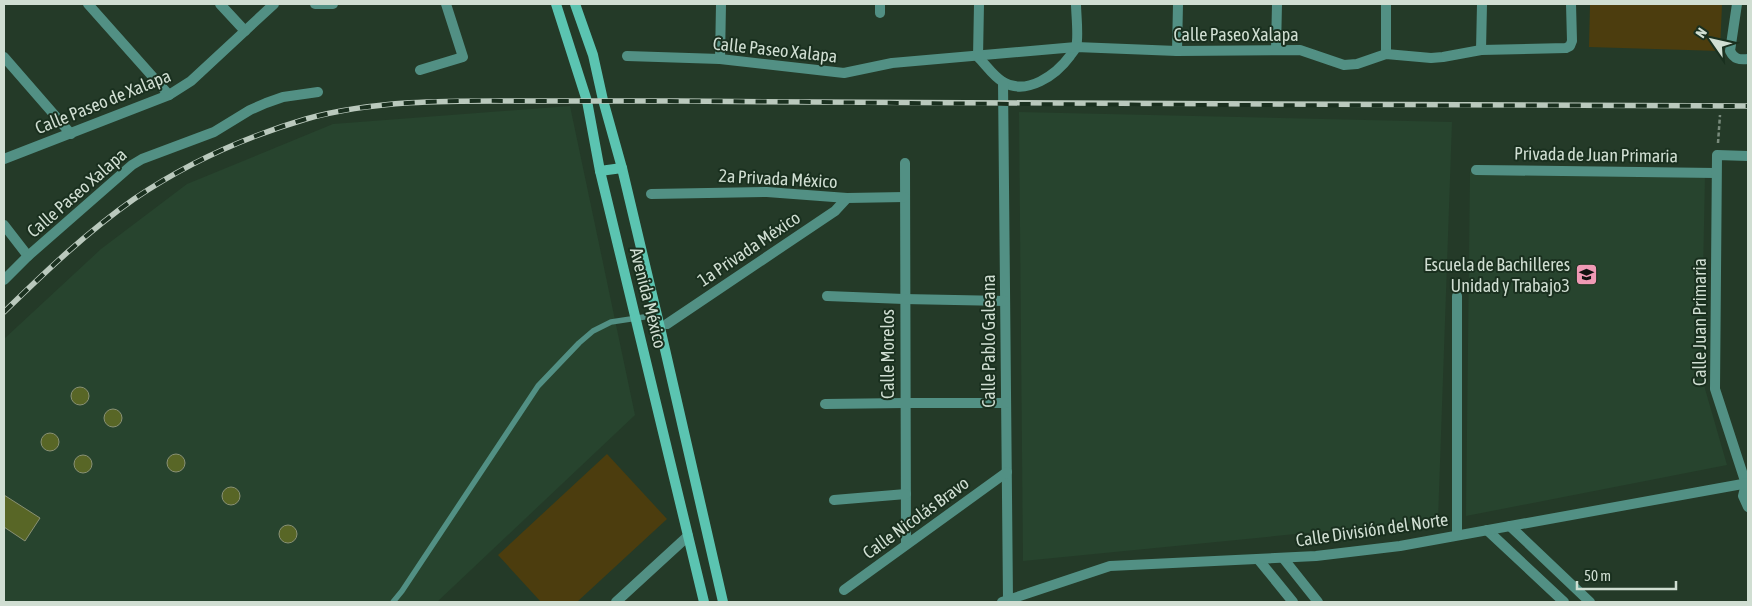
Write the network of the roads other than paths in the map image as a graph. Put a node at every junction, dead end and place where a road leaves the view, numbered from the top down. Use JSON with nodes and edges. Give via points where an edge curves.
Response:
{"nodes":[{"id":1,"x":88,"y":4,"type":"edge"},
{"id":2,"x":220,"y":4,"type":"edge"},
{"id":3,"x":274,"y":4,"type":"edge"},
{"id":4,"x":315,"y":4,"type":"edge"},
{"id":5,"x":333,"y":4,"type":"edge"},
{"id":6,"x":446,"y":4,"type":"edge"},
{"id":7,"x":556,"y":4,"type":"edge"},
{"id":8,"x":575,"y":4,"type":"edge"},
{"id":9,"x":721,"y":4,"type":"edge"},
{"id":10,"x":979,"y":4,"type":"edge"},
{"id":11,"x":1076,"y":4,"type":"edge"},
{"id":12,"x":1178,"y":4,"type":"edge"},
{"id":13,"x":1277,"y":4,"type":"edge"},
{"id":14,"x":1386,"y":4,"type":"edge"},
{"id":15,"x":1482,"y":4,"type":"edge"},
{"id":16,"x":1571,"y":4,"type":"edge"},
{"id":17,"x":1737,"y":4,"type":"edge"},
{"id":18,"x":244,"y":31,"type":"junction"},
{"id":19,"x":1076,"y":47,"type":"junction"},
{"id":20,"x":1276,"y":49,"type":"junction"},
{"id":21,"x":1481,"y":50,"type":"junction"},
{"id":22,"x":1177,"y":51,"type":"junction"},
{"id":23,"x":1386,"y":54,"type":"junction"},
{"id":24,"x":627,"y":56,"type":"dead end"},
{"id":25,"x":978,"y":56,"type":"junction"},
{"id":26,"x":4,"y":57,"type":"edge"},
{"id":27,"x":720,"y":59,"type":"junction"},
{"id":28,"x":1748,"y":59,"type":"edge"},
{"id":29,"x":420,"y":70,"type":"dead end"},
{"id":30,"x":1004,"y":82,"type":"junction"},
{"id":31,"x":318,"y":92,"type":"dead end"},
{"id":32,"x":169,"y":95,"type":"junction"},
{"id":33,"x":71,"y":134,"type":"junction"},
{"id":34,"x":1748,"y":156,"type":"edge"},
{"id":35,"x":4,"y":160,"type":"edge"},
{"id":36,"x":905,"y":163,"type":"dead end"},
{"id":37,"x":622,"y":168,"type":"junction"},
{"id":38,"x":1476,"y":170,"type":"dead end"},
{"id":39,"x":600,"y":171,"type":"junction"},
{"id":40,"x":1716,"y":173,"type":"junction"},
{"id":41,"x":651,"y":194,"type":"dead end"},
{"id":42,"x":905,"y":197,"type":"junction"},
{"id":43,"x":847,"y":198,"type":"junction"},
{"id":44,"x":4,"y":225,"type":"edge"},
{"id":45,"x":28,"y":256,"type":"junction"},
{"id":46,"x":4,"y":280,"type":"edge"},
{"id":47,"x":827,"y":296,"type":"dead end"},
{"id":48,"x":1456,"y":296,"type":"dead end"},
{"id":49,"x":904,"y":300,"type":"junction"},
{"id":50,"x":1005,"y":300,"type":"junction"},
{"id":51,"x":658,"y":315,"type":"junction"},
{"id":52,"x":635,"y":319,"type":"junction"},
{"id":53,"x":667,"y":324,"type":"dead end"},
{"id":54,"x":905,"y":402,"type":"junction"},
{"id":55,"x":1006,"y":403,"type":"junction"},
{"id":56,"x":825,"y":404,"type":"dead end"},
{"id":57,"x":1006,"y":472,"type":"junction"},
{"id":58,"x":1748,"y":484,"type":"edge"},
{"id":59,"x":906,"y":494,"type":"junction"},
{"id":60,"x":834,"y":500,"type":"dead end"},
{"id":61,"x":1748,"y":507,"type":"edge"},
{"id":62,"x":1510,"y":526,"type":"junction"},
{"id":63,"x":1487,"y":530,"type":"junction"},
{"id":64,"x":1457,"y":535,"type":"junction"},
{"id":65,"x":688,"y":536,"type":"junction"},
{"id":66,"x":906,"y":544,"type":"junction"},
{"id":67,"x":1283,"y":558,"type":"junction"},
{"id":68,"x":1258,"y":559,"type":"junction"},
{"id":69,"x":844,"y":590,"type":"dead end"},
{"id":70,"x":1007,"y":601,"type":"edge"},
{"id":71,"x":393,"y":602,"type":"edge"},
{"id":72,"x":616,"y":602,"type":"edge"},
{"id":73,"x":704,"y":602,"type":"edge"},
{"id":74,"x":723,"y":602,"type":"edge"},
{"id":75,"x":1293,"y":602,"type":"edge"},
{"id":76,"x":1318,"y":602,"type":"edge"},
{"id":77,"x":1564,"y":602,"type":"edge"},
{"id":78,"x":1590,"y":602,"type":"edge"}],
"edges":[{"from":1,"to":32,"type":"street"},
{"from":2,"to":18,"type":"street"},
{"from":3,"to":18,"type":"street","name":"Calle Paseo de Xalapa"},
{"from":4,"to":5,"type":"street"},
{"from":6,"to":29,"type":"street","via":[[463,57]]},
{"from":7,"to":39,"type":"main road","name":"Avenida México","via":[[587,101]]},
{"from":8,"to":37,"type":"main road","name":"Avenida México","via":[[593,55]]},
{"from":9,"to":27,"type":"street"},
{"from":10,"to":25,"type":"street"},
{"from":11,"to":19,"type":"street"},
{"from":12,"to":22,"type":"street"},
{"from":13,"to":20,"type":"street"},
{"from":14,"to":23,"type":"street"},
{"from":15,"to":21,"type":"street"},
{"from":16,"to":21,"type":"street","name":"Calle Paseo Xalapa","via":[[1570,46]]},
{"from":17,"to":28,"type":"street","via":[[1730,51],[1739,60]]},
{"from":18,"to":32,"type":"street","name":"Calle Paseo de Xalapa","via":[[192,81]]},
{"from":19,"to":22,"type":"street","name":"Calle Paseo Xalapa"},
{"from":19,"to":25,"type":"street","name":"Calle Paseo Xalapa"},
{"from":19,"to":30,"type":"street","via":[[1062,66],[1045,80],[1028,85]]},
{"from":20,"to":22,"type":"street","name":"Calle Paseo Xalapa"},
{"from":20,"to":23,"type":"street","name":"Calle Paseo Xalapa","via":[[1305,51],[1344,65]]},
{"from":21,"to":23,"type":"street","name":"Calle Paseo Xalapa","via":[[1431,58]]},
{"from":24,"to":27,"type":"street","name":"Calle Paseo Xalapa"},
{"from":25,"to":27,"type":"street","name":"Calle Paseo Xalapa","via":[[892,63],[844,74]]},
{"from":25,"to":30,"type":"street"},
{"from":26,"to":33,"type":"street"},
{"from":30,"to":50,"type":"street","name":"Calle Pablo Galeana"},
{"from":31,"to":45,"type":"street","name":"Calle Paseo Xalapa","via":[[266,103],[214,132],[142,159]]},
{"from":32,"to":33,"type":"street","name":"Calle Paseo de Xalapa"},
{"from":33,"to":35,"type":"street","name":"Calle Paseo de Xalapa"},
{"from":34,"to":40,"type":"street","name":"Calle Juan Primaria","via":[[1717,154]]},
{"from":36,"to":42,"type":"street","name":"Calle Morelos"},
{"from":37,"to":39,"type":"main road"},
{"from":37,"to":51,"type":"main road","name":"Avenida México"},
{"from":38,"to":40,"type":"street","name":"Privada de Juan Primaria"},
{"from":39,"to":52,"type":"main road","name":"Avenida México"},
{"from":40,"to":58,"type":"street","name":"Calle Juan Primaria","via":[[1715,389]]},
{"from":41,"to":43,"type":"street","name":"2a Privada México","via":[[767,192]]},
{"from":42,"to":43,"type":"street","name":"2a Privada México"},
{"from":42,"to":49,"type":"street","name":"Calle Morelos"},
{"from":43,"to":53,"type":"street","name":"1a Privada México","via":[[835,211]]},
{"from":44,"to":45,"type":"street"},
{"from":45,"to":46,"type":"street","name":"Calle Paseo Xalapa"},
{"from":47,"to":49,"type":"street"},
{"from":48,"to":64,"type":"street"},
{"from":49,"to":50,"type":"street"},
{"from":49,"to":54,"type":"street","name":"Calle Morelos"},
{"from":50,"to":55,"type":"street","name":"Calle Pablo Galeana"},
{"from":51,"to":52,"type":"lane"},
{"from":51,"to":74,"type":"main road","name":"Avenida México"},
{"from":52,"to":65,"type":"main road","name":"Avenida México"},
{"from":52,"to":71,"type":"lane","via":[[611,322],[593,331],[538,386]]},
{"from":54,"to":55,"type":"street"},
{"from":54,"to":56,"type":"street"},
{"from":54,"to":59,"type":"street","name":"Calle Morelos"},
{"from":55,"to":57,"type":"street","name":"Calle Pablo Galeana"},
{"from":57,"to":66,"type":"street","name":"Calle Nicolás Bravo"},
{"from":57,"to":70,"type":"street","name":"Calle Pablo Galeana"},
{"from":58,"to":61,"type":"street","name":"Calle Juan Primaria","via":[[1743,496]]},
{"from":58,"to":62,"type":"street","name":"Calle División del Norte"},
{"from":59,"to":60,"type":"street"},
{"from":59,"to":66,"type":"street","name":"Calle Morelos"},
{"from":62,"to":63,"type":"street","name":"Calle División del Norte"},
{"from":62,"to":78,"type":"street"},
{"from":63,"to":64,"type":"street","name":"Calle División del Norte"},
{"from":63,"to":77,"type":"street"},
{"from":64,"to":67,"type":"street","name":"Calle División del Norte","via":[[1352,553]]},
{"from":65,"to":72,"type":"street"},
{"from":65,"to":73,"type":"main road","name":"Avenida México"},
{"from":66,"to":69,"type":"street","name":"Calle Nicolás Bravo"},
{"from":67,"to":68,"type":"street","name":"Calle División del Norte"},
{"from":67,"to":76,"type":"street"},
{"from":68,"to":70,"type":"street","name":"Calle División del Norte","via":[[1110,566]]},
{"from":68,"to":75,"type":"street"}]}
